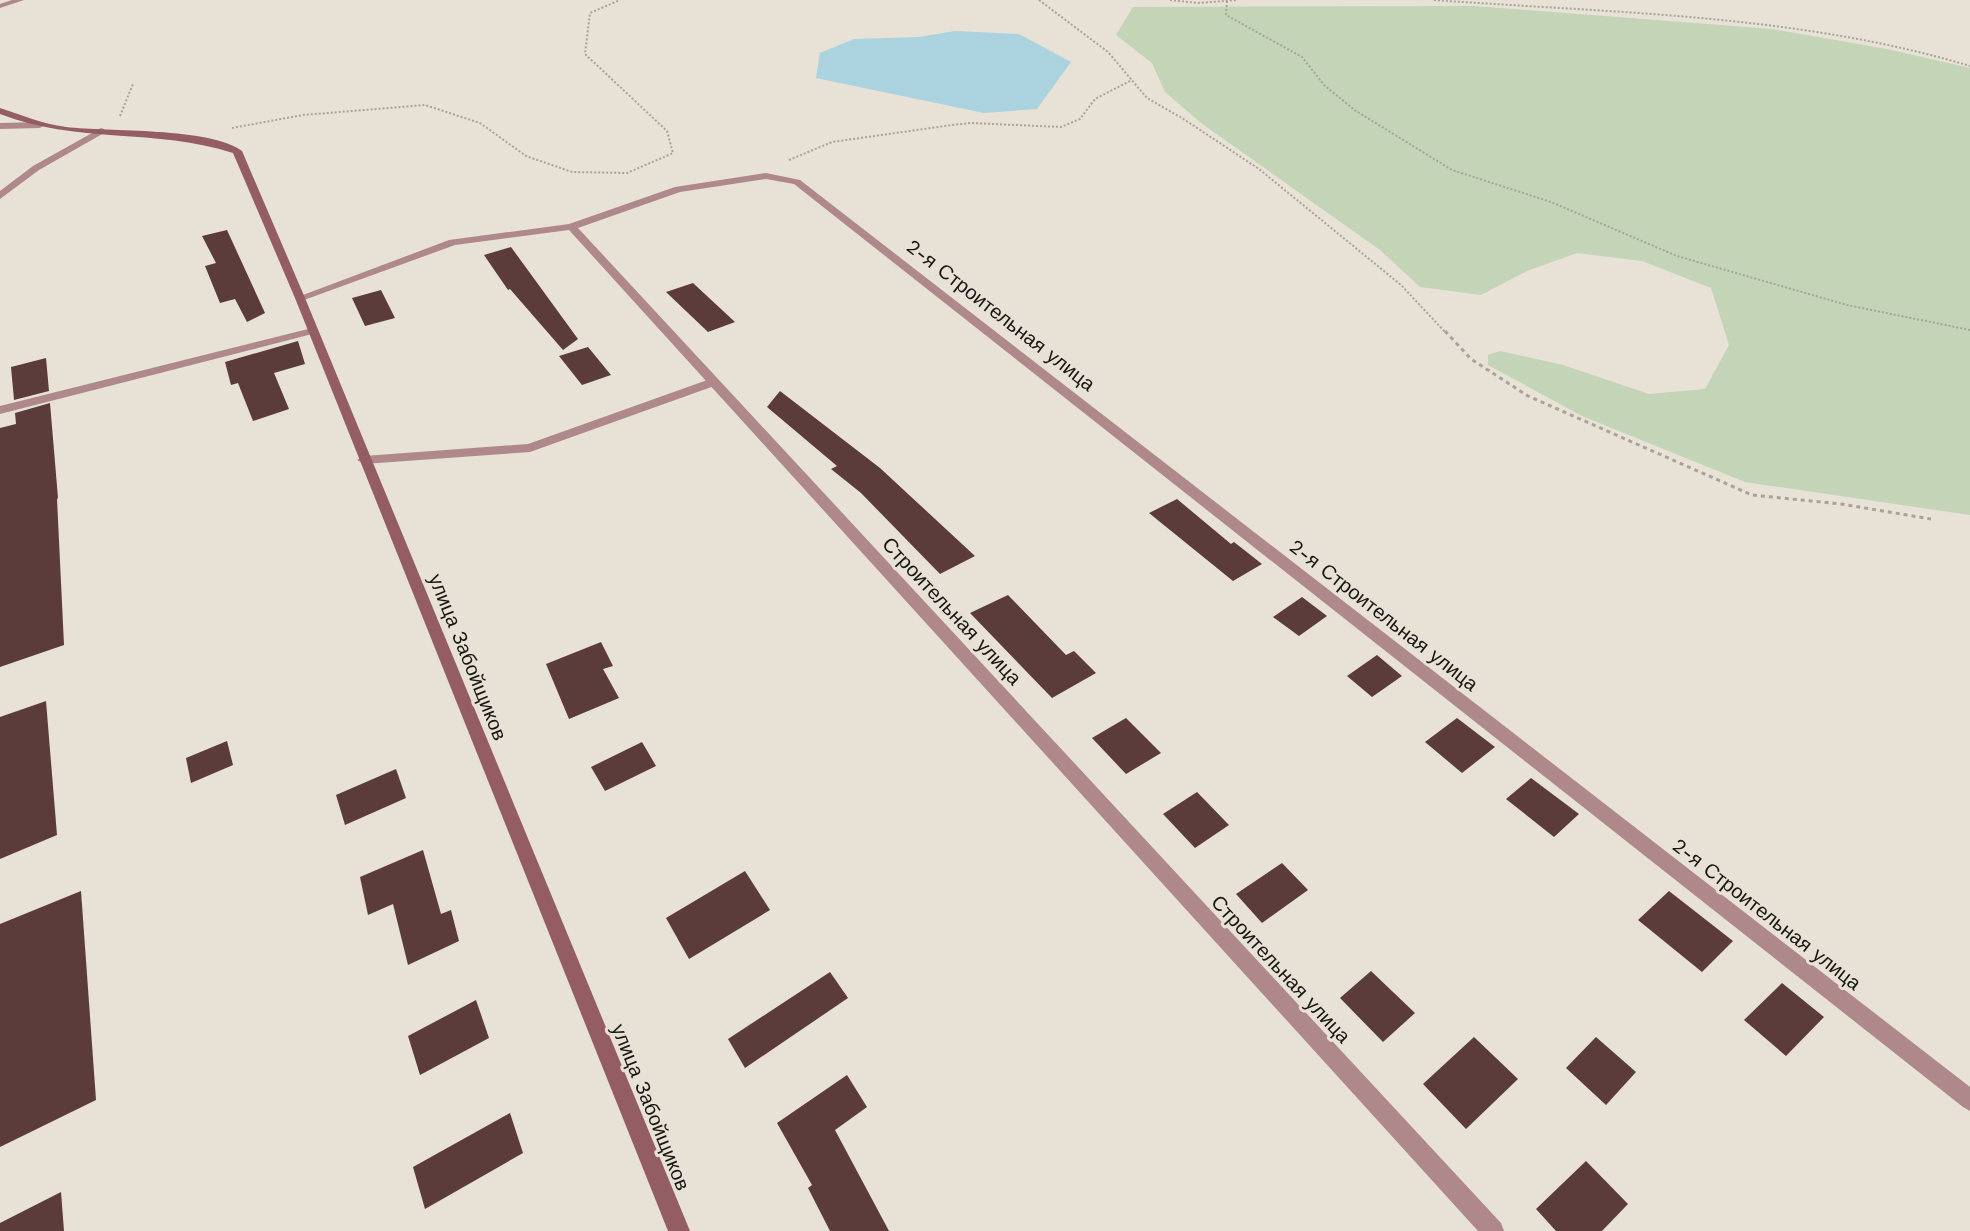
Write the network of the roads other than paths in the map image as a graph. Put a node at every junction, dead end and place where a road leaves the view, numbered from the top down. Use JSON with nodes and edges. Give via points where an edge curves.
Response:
{"nodes":[{"id":1,"x":20,"y":0,"type":"edge"},
{"id":2,"x":0,"y":6,"type":"edge"},
{"id":3,"x":0,"y":111,"type":"edge"},
{"id":4,"x":40,"y":125,"type":"junction"},
{"id":5,"x":0,"y":126,"type":"edge"},
{"id":6,"x":101,"y":131,"type":"junction"},
{"id":7,"x":0,"y":196,"type":"edge"},
{"id":8,"x":571,"y":227,"type":"junction"},
{"id":9,"x":300,"y":298,"type":"junction"},
{"id":10,"x":312,"y":331,"type":"junction"},
{"id":11,"x":713,"y":382,"type":"junction"},
{"id":12,"x":0,"y":410,"type":"edge"},
{"id":13,"x":364,"y":460,"type":"junction"},
{"id":14,"x":1970,"y":1100,"type":"edge"},
{"id":15,"x":679,"y":1231,"type":"edge"},
{"id":16,"x":1493,"y":1231,"type":"edge"}],
"edges":[{"from":1,"to":2,"type":"street"},
{"from":3,"to":4,"type":"main road"},
{"from":4,"to":5,"type":"street"},
{"from":4,"to":6,"type":"main road"},
{"from":6,"to":7,"type":"street","via":[[36,168]]},
{"from":6,"to":9,"type":"main road","name":"улица Забойщиков","via":[[184,137],[237,151]]},
{"from":8,"to":9,"type":"street","via":[[453,242]]},
{"from":8,"to":11,"type":"street","name":"Строительная улица"},
{"from":8,"to":14,"type":"street","name":"2-я Строительная улица","via":[[678,189],[766,176],[797,182]]},
{"from":9,"to":10,"type":"main road","name":"улица Забойщиков"},
{"from":10,"to":12,"type":"street"},
{"from":10,"to":13,"type":"main road","name":"улица Забойщиков"},
{"from":11,"to":13,"type":"street","via":[[530,448]]},
{"from":11,"to":16,"type":"street","name":"Строительная улица"},
{"from":13,"to":15,"type":"main road","name":"улица Забойщиков"}]}
